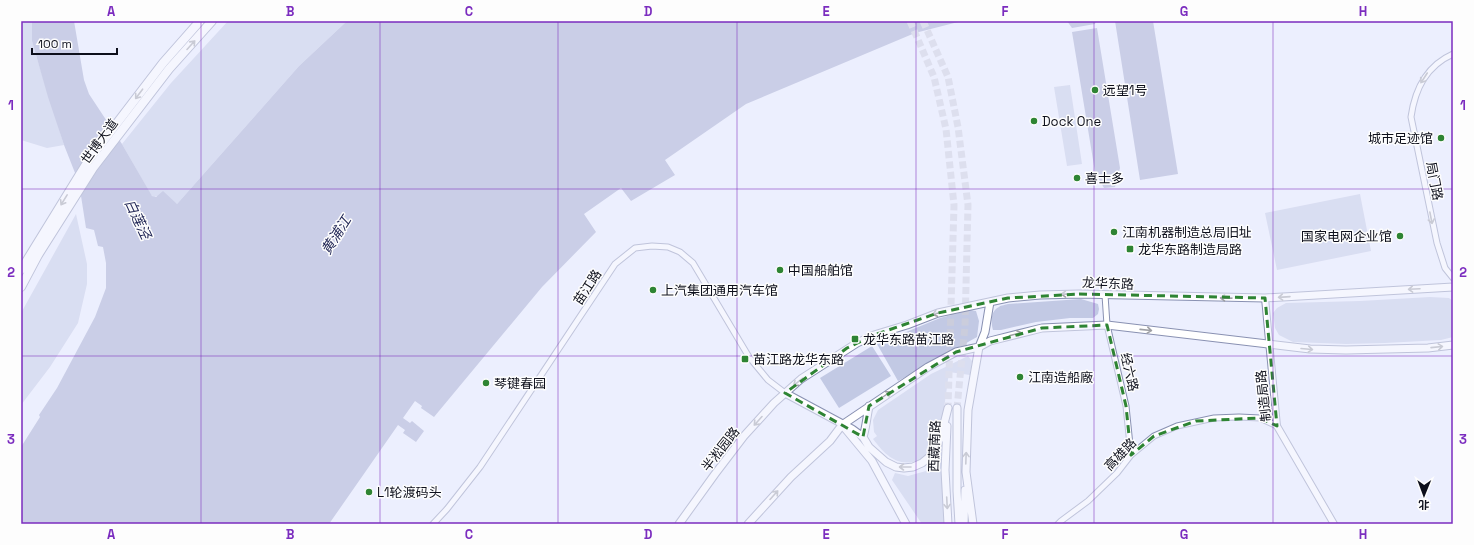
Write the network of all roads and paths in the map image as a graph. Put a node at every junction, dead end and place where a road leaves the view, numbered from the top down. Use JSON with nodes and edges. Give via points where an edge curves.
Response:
{"nodes":[{"id":1,"x":200,"y":21,"type":"edge"},
{"id":2,"x":212,"y":21,"type":"edge"},
{"id":3,"x":1453,"y":54,"type":"edge"},
{"id":4,"x":35,"y":253,"type":"junction"},
{"id":5,"x":21,"y":270,"type":"edge"},
{"id":6,"x":1453,"y":278,"type":"edge"},
{"id":7,"x":21,"y":287,"type":"edge"},
{"id":8,"x":1453,"y":287,"type":"edge"},
{"id":9,"x":1106,"y":295,"type":"junction"},
{"id":10,"x":1265,"y":298,"type":"junction"},
{"id":11,"x":990,"y":302,"type":"junction"},
{"id":12,"x":1107,"y":325,"type":"junction"},
{"id":13,"x":1268,"y":345,"type":"junction"},
{"id":14,"x":1453,"y":345,"type":"edge"},
{"id":15,"x":979,"y":347,"type":"junction"},
{"id":16,"x":785,"y":393,"type":"junction"},
{"id":17,"x":869,"y":406,"type":"junction"},
{"id":18,"x":957,"y":408,"type":"tunnel mouth"},
{"id":19,"x":842,"y":425,"type":"junction"},
{"id":20,"x":1278,"y":426,"type":"junction"},
{"id":21,"x":863,"y":437,"type":"junction"},
{"id":22,"x":1131,"y":454,"type":"junction"},
{"id":23,"x":966,"y":472,"type":"junction"},
{"id":24,"x":947,"y":523,"type":"edge"},
{"id":25,"x":434,"y":524,"type":"edge"},
{"id":26,"x":679,"y":524,"type":"edge"},
{"id":27,"x":748,"y":524,"type":"edge"},
{"id":28,"x":906,"y":524,"type":"edge"},
{"id":29,"x":959,"y":524,"type":"edge"},
{"id":30,"x":964,"y":524,"type":"edge"},
{"id":31,"x":973,"y":524,"type":"edge"},
{"id":32,"x":1058,"y":524,"type":"edge"},
{"id":33,"x":1334,"y":524,"type":"edge"}],
"edges":[{"from":1,"to":4,"type":"main road","name":"世博大道","one_way":true,"via":[[163,63],[88,161],[57,210]]},
{"from":4,"to":2,"type":"main road","name":"世博大道","one_way":true,"via":[[94,168],[169,69]]},
{"from":3,"to":6,"type":"street","name":"局门路","one_way":true,"via":[[1429,70],[1415,96],[1411,117],[1437,243],[1445,268]]},
{"from":4,"to":5,"type":"main road","name":"世博大道"},
{"from":4,"to":7,"type":"main road","name":"世博大道"},
{"from":8,"to":10,"type":"main road","name":"龙华东路","one_way":true},
{"from":10,"to":9,"type":"main road","name":"龙华东路","one_way":true},
{"from":9,"to":11,"type":"main road","name":"龙华东路","one_way":true,"via":[[1040,295]]},
{"from":9,"to":12,"type":"street","name":"经六路"},
{"from":10,"to":13,"type":"street","name":"制造局路"},
{"from":11,"to":15,"type":"main road","via":[[985,332]]},
{"from":11,"to":16,"type":"main road","name":"龙华东路","one_way":true,"via":[[938,313],[857,342],[801,379]]},
{"from":12,"to":13,"type":"main road","one_way":true},
{"from":15,"to":12,"type":"main road","one_way":true,"via":[[990,341],[1042,328]]},
{"from":12,"to":22,"type":"street","name":"经六路","via":[[1124,395]]},
{"from":13,"to":14,"type":"main road","one_way":true,"via":[[1346,350]]},
{"from":13,"to":20,"type":"street","name":"制造局路"},
{"from":17,"to":15,"type":"main road","one_way":true,"via":[[928,366],[956,352]]},
{"from":23,"to":15,"type":"main road","one_way":true,"via":[[968,410]]},
{"from":16,"to":19,"type":"main road","name":"西藏南路"},
{"from":16,"to":25,"type":"street","name":"苗江路","via":[[768,380],[749,357],[693,263],[680,252],[668,247],[635,248],[615,264],[480,467]]},
{"from":16,"to":26,"type":"main road","name":"半淞园路","one_way":true,"via":[[744,436]]},
{"from":17,"to":19,"type":"main road"},
{"from":17,"to":21,"type":"main road"},
{"from":18,"to":29,"type":"main road"},
{"from":19,"to":21,"type":"main road","name":"西藏南路"},
{"from":27,"to":19,"type":"main road","one_way":true,"via":[[791,477],[830,441]]},
{"from":19,"to":28,"type":"main road","name":"西藏南路","via":[[872,461]]},
{"from":20,"to":22,"type":"street","name":"高雄路","via":[[1260,418],[1196,421],[1154,436]]},
{"from":20,"to":33,"type":"street","name":"制造局路"},
{"from":21,"to":24,"type":"main road","name":"西藏南路","via":[[869,447],[886,462],[896,467],[913,467],[933,454],[941,436],[948,408],[945,470]]},
{"from":22,"to":32,"type":"street","name":"高雄路","via":[[1117,473],[1088,501]]},
{"from":23,"to":30,"type":"main road"},
{"from":23,"to":31,"type":"main road"}]}
